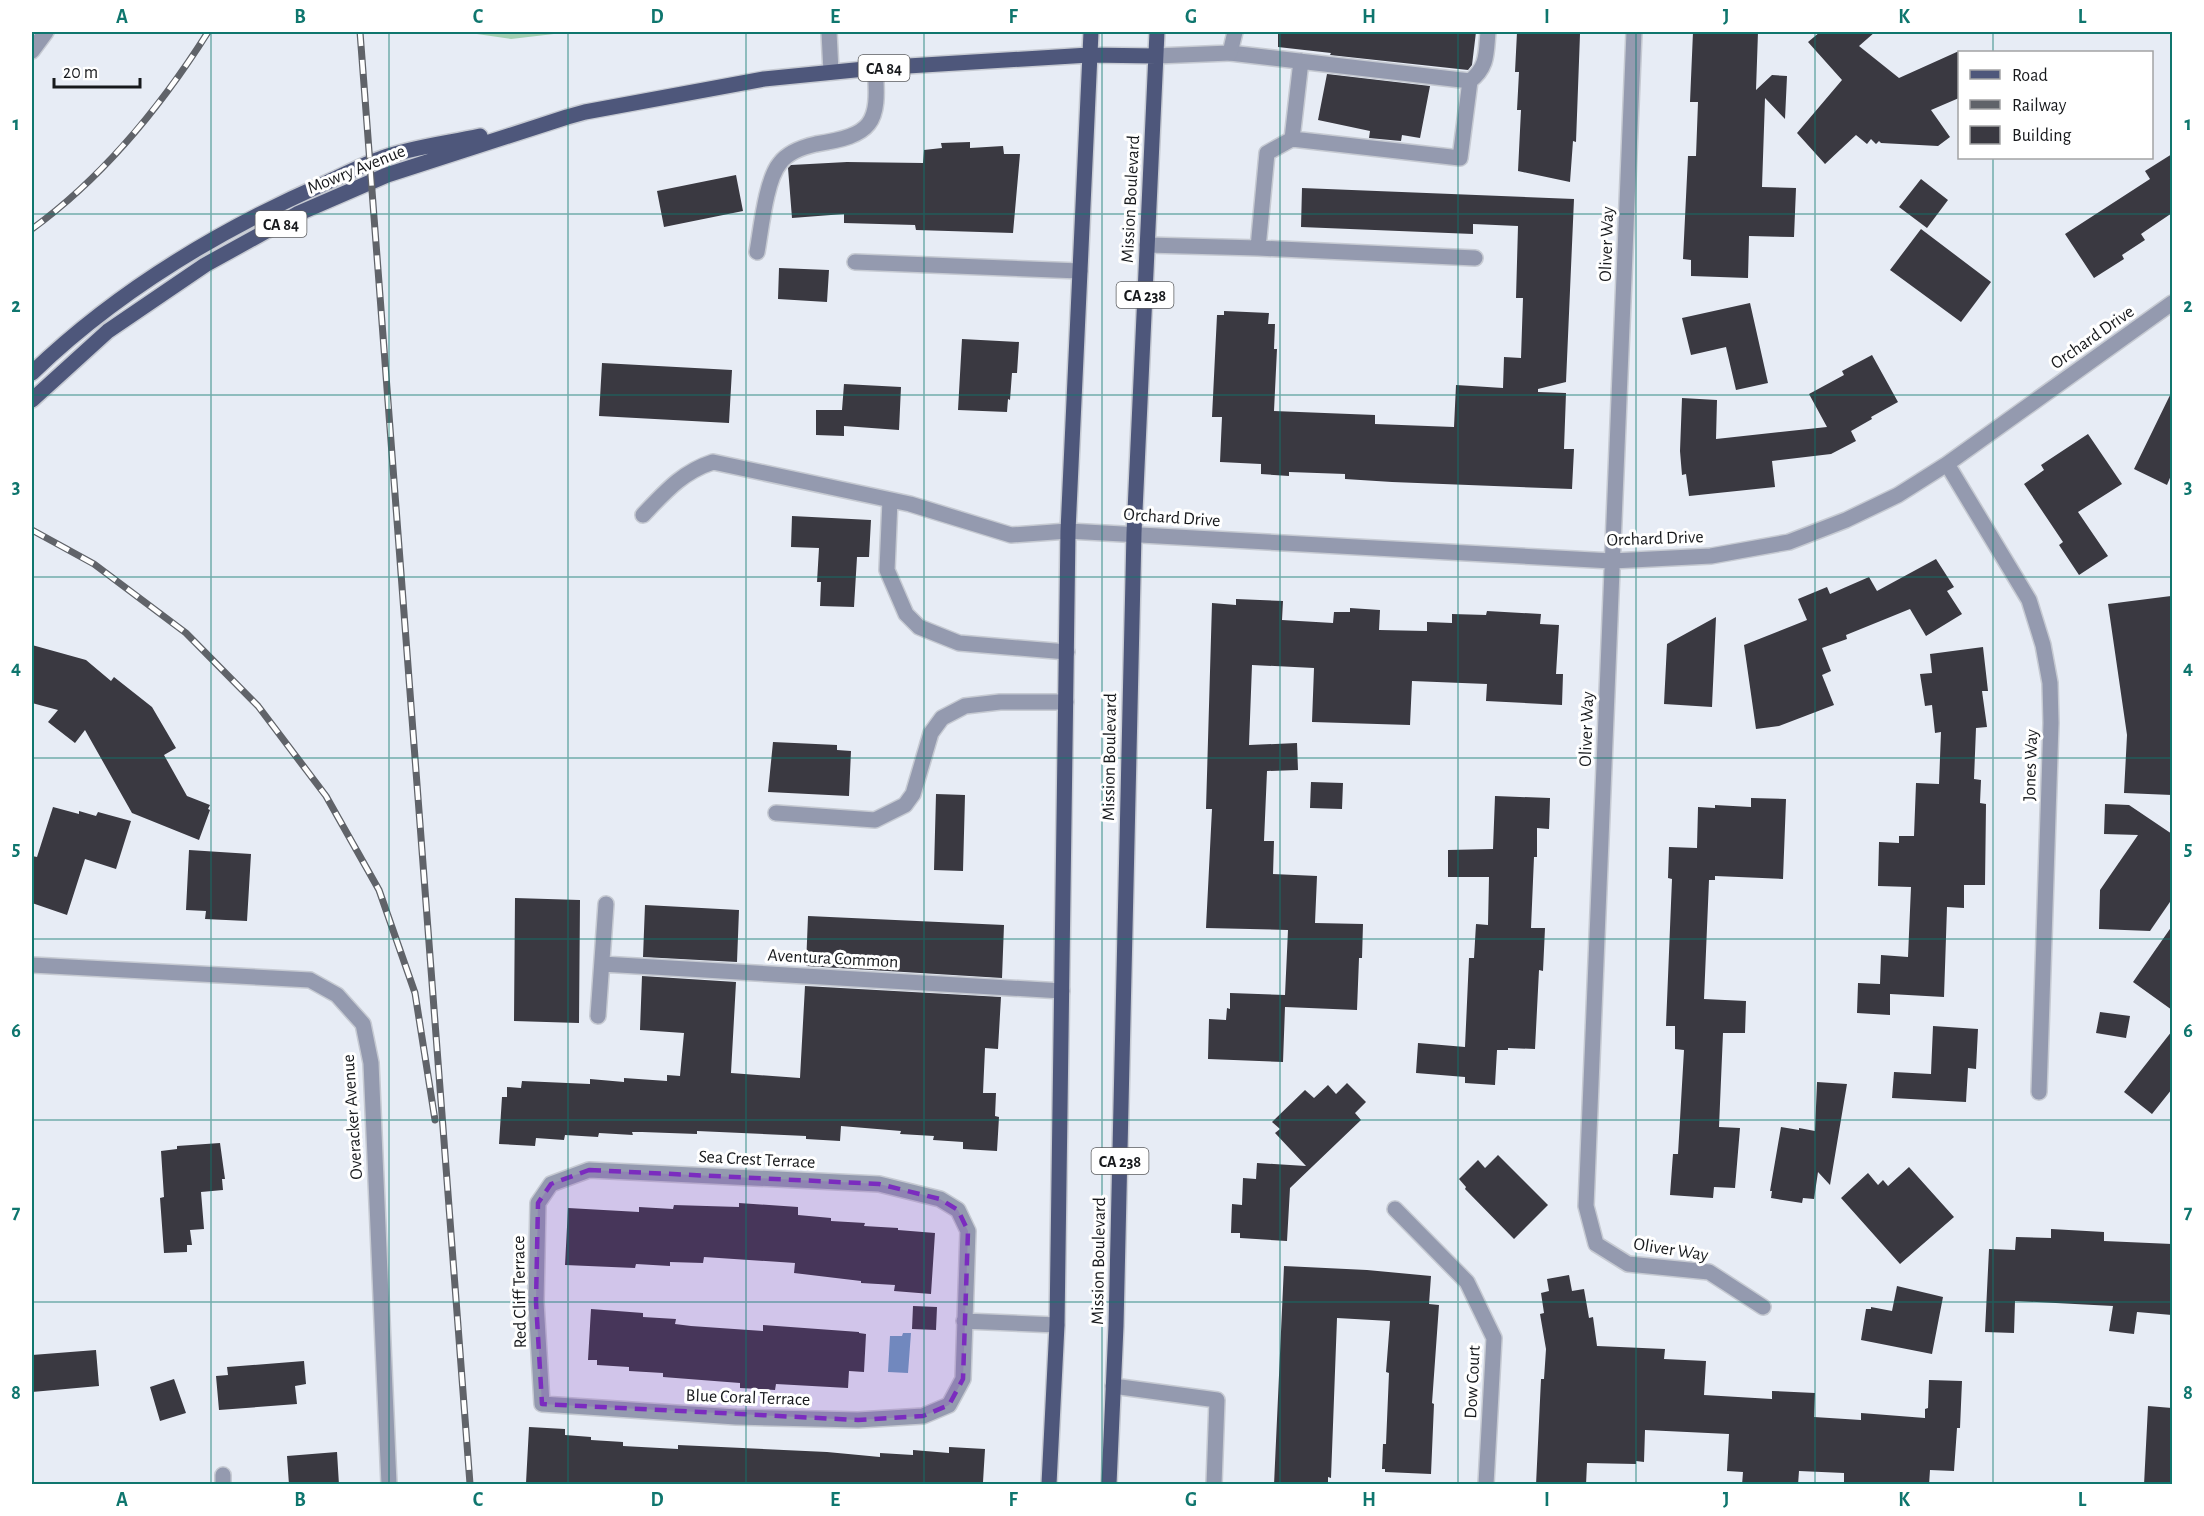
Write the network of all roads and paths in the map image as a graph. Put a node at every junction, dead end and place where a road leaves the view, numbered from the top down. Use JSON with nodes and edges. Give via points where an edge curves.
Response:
{"nodes":[{"id":1,"x":46,"y":32,"type":"edge"},
{"id":2,"x":829,"y":32,"type":"edge"},
{"id":3,"x":1090,"y":32,"type":"edge"},
{"id":4,"x":1157,"y":32,"type":"edge"},
{"id":5,"x":1234,"y":32,"type":"edge"},
{"id":6,"x":1488,"y":32,"type":"edge"},
{"id":7,"x":1634,"y":32,"type":"edge"},
{"id":8,"x":32,"y":51,"type":"edge"},
{"id":9,"x":1230,"y":53,"type":"junction"},
{"id":10,"x":1089,"y":56,"type":"junction"},
{"id":11,"x":1156,"y":57,"type":"junction"},
{"id":12,"x":1302,"y":61,"type":"junction"},
{"id":13,"x":875,"y":68,"type":"junction"},
{"id":14,"x":831,"y":72,"type":"junction"},
{"id":15,"x":1470,"y":81,"type":"junction"},
{"id":16,"x":567,"y":117,"type":"junction"},
{"id":17,"x":1292,"y":139,"type":"junction"},
{"id":18,"x":1147,"y":245,"type":"junction"},
{"id":19,"x":1258,"y":248,"type":"junction"},
{"id":20,"x":757,"y":252,"type":"dead end"},
{"id":21,"x":1475,"y":258,"type":"dead end"},
{"id":22,"x":855,"y":262,"type":"dead end"},
{"id":23,"x":1080,"y":271,"type":"junction"},
{"id":24,"x":2172,"y":303,"type":"edge"},
{"id":25,"x":32,"y":373,"type":"edge"},
{"id":26,"x":32,"y":400,"type":"edge"},
{"id":27,"x":1947,"y":464,"type":"junction"},
{"id":28,"x":890,"y":500,"type":"junction"},
{"id":29,"x":644,"y":514,"type":"dead end"},
{"id":30,"x":1068,"y":531,"type":"junction"},
{"id":31,"x":1134,"y":533,"type":"junction"},
{"id":32,"x":1612,"y":561,"type":"junction"},
{"id":33,"x":1067,"y":652,"type":"junction"},
{"id":34,"x":1066,"y":702,"type":"junction"},
{"id":35,"x":776,"y":813,"type":"dead end"},
{"id":36,"x":606,"y":904,"type":"dead end"},
{"id":37,"x":602,"y":964,"type":"junction"},
{"id":38,"x":32,"y":965,"type":"edge"},
{"id":39,"x":1062,"y":991,"type":"junction"},
{"id":40,"x":598,"y":1016,"type":"dead end"},
{"id":41,"x":2039,"y":1092,"type":"dead end"},
{"id":42,"x":550,"y":1184,"type":"joint"},
{"id":43,"x":1395,"y":1209,"type":"dead end"},
{"id":44,"x":1763,"y":1307,"type":"dead end"},
{"id":45,"x":964,"y":1321,"type":"junction"},
{"id":46,"x":1057,"y":1325,"type":"junction"},
{"id":47,"x":1113,"y":1386,"type":"junction"},
{"id":48,"x":542,"y":1404,"type":"joint"},
{"id":49,"x":389,"y":1485,"type":"edge"},
{"id":50,"x":1049,"y":1485,"type":"edge"},
{"id":51,"x":1109,"y":1485,"type":"edge"},
{"id":52,"x":1214,"y":1485,"type":"edge"},
{"id":53,"x":1486,"y":1485,"type":"edge"}],
"edges":[{"from":1,"to":8,"type":"street"},
{"from":2,"to":14,"type":"street"},
{"from":3,"to":10,"type":"main road"},
{"from":4,"to":11,"type":"main road","name":"Mission Boulevard"},
{"from":5,"to":9,"type":"street"},
{"from":6,"to":15,"type":"street","via":[[1485,63]]},
{"from":7,"to":32,"type":"street","name":"Oliver Way"},
{"from":9,"to":11,"type":"street"},
{"from":9,"to":12,"type":"street"},
{"from":10,"to":11,"type":"main road","name":"Mowry Avenue","number":"CA 84"},
{"from":10,"to":13,"type":"main road","name":"Mowry Avenue","number":"CA 84"},
{"from":10,"to":23,"type":"main road"},
{"from":11,"to":18,"type":"main road","name":"Mission Boulevard","number":"CA 238"},
{"from":12,"to":15,"type":"street"},
{"from":12,"to":17,"type":"street"},
{"from":13,"to":14,"type":"main road","name":"Mowry Avenue","number":"CA 84"},
{"from":13,"to":20,"type":"street","via":[[876,104],[868,126],[847,139],[799,149],[781,160],[770,185]]},
{"from":14,"to":16,"type":"main road","name":"Mowry Avenue","number":"CA 84","via":[[764,79]]},
{"from":15,"to":17,"type":"street","via":[[1460,158]]},
{"from":16,"to":25,"type":"main road","name":"Mowry Avenue","number":"CA 84","via":[[382,158],[288,199],[195,250],[145,283],[94,319]]},
{"from":16,"to":26,"type":"main road","name":"Mowry Avenue","number":"CA 84","via":[[387,175],[297,214],[205,265],[108,332]]},
{"from":17,"to":19,"type":"street","via":[[1267,153]]},
{"from":18,"to":19,"type":"street"},
{"from":18,"to":31,"type":"main road","name":"Mission Boulevard","number":"CA 238"},
{"from":19,"to":21,"type":"street"},
{"from":22,"to":23,"type":"street"},
{"from":23,"to":30,"type":"main road"},
{"from":24,"to":27,"type":"street","name":"Orchard Drive"},
{"from":27,"to":32,"type":"street","name":"Orchard Drive","via":[[1898,495],[1789,542],[1711,556]]},
{"from":27,"to":41,"type":"street","name":"Jones Way","via":[[2029,600],[2050,683]]},
{"from":28,"to":29,"type":"street","name":"Orchard Drive","via":[[713,462],[695,468],[672,485]]},
{"from":28,"to":30,"type":"street","name":"Orchard Drive","via":[[1011,535]]},
{"from":28,"to":33,"type":"street","via":[[887,570],[906,614],[919,627],[959,643]]},
{"from":30,"to":31,"type":"street","name":"Orchard Drive"},
{"from":30,"to":33,"type":"main road"},
{"from":31,"to":32,"type":"street","name":"Orchard Drive"},
{"from":31,"to":47,"type":"main road","name":"Mission Boulevard","number":"CA 238"},
{"from":32,"to":44,"type":"street","name":"Oliver Way","via":[[1586,1206],[1596,1244],[1628,1264],[1709,1272]]},
{"from":33,"to":34,"type":"main road"},
{"from":34,"to":35,"type":"street","via":[[965,706],[942,718],[931,733],[913,794],[906,805],[875,820]]},
{"from":34,"to":39,"type":"main road"},
{"from":36,"to":37,"type":"street"},
{"from":37,"to":39,"type":"street","name":"Aventura Common"},
{"from":37,"to":40,"type":"street"},
{"from":38,"to":49,"type":"street","name":"Overacker Avenue","via":[[310,980],[337,995],[363,1024],[371,1063]]},
{"from":39,"to":46,"type":"main road"},
{"from":42,"to":45,"type":"street","name":"Sea Crest Terrace","via":[[589,1170],[879,1184],[940,1199],[958,1210],[968,1231]]},
{"from":42,"to":48,"type":"street","name":"Red Cliff Terrace","via":[[538,1203],[536,1302]]},
{"from":43,"to":53,"type":"street","name":"Dow Court","via":[[1467,1282],[1494,1338]]},
{"from":45,"to":46,"type":"street"},
{"from":45,"to":48,"type":"street","name":"Blue Coral Terrace","via":[[963,1379],[949,1405],[923,1416],[858,1420],[736,1417]]},
{"from":46,"to":50,"type":"main road"},
{"from":47,"to":51,"type":"main road","name":"Mission Boulevard","number":"CA 238"},
{"from":47,"to":52,"type":"street","via":[[1217,1400]]}]}
